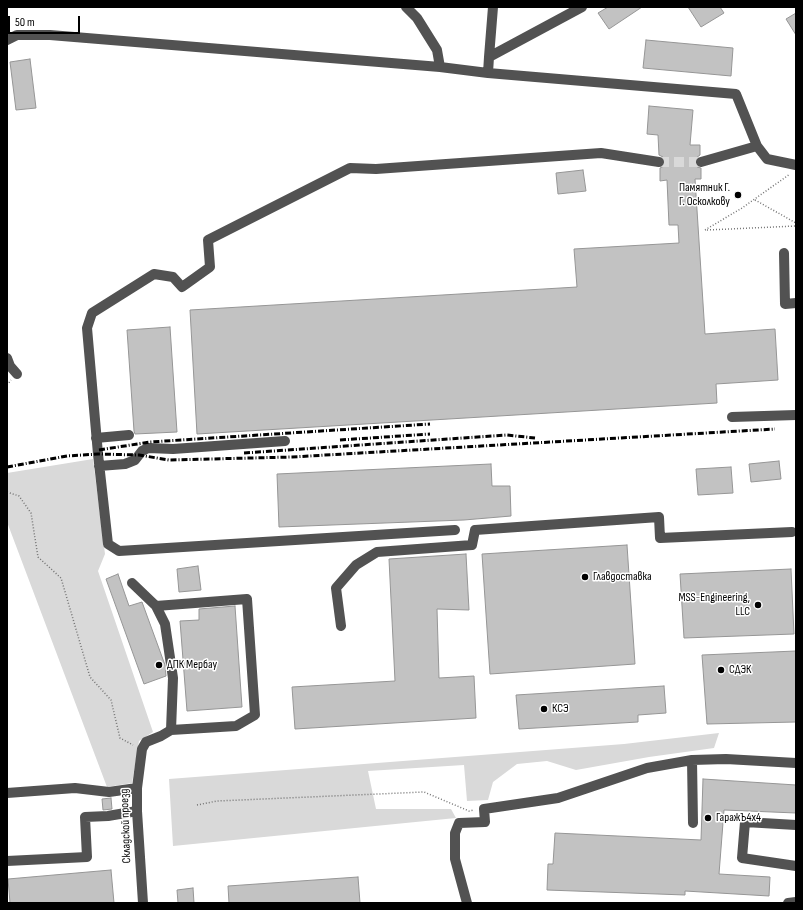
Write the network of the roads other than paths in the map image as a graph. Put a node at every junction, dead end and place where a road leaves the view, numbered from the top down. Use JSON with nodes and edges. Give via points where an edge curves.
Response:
{"nodes":[{"id":1,"x":406,"y":7,"type":"edge"},
{"id":2,"x":493,"y":7,"type":"edge"},
{"id":3,"x":582,"y":7,"type":"edge"},
{"id":4,"x":7,"y":40,"type":"edge"},
{"id":5,"x":489,"y":57,"type":"junction"},
{"id":6,"x":440,"y":67,"type":"junction"},
{"id":7,"x":488,"y":73,"type":"junction"},
{"id":8,"x":757,"y":146,"type":"junction"},
{"id":9,"x":659,"y":162,"type":"tunnel mouth"},
{"id":10,"x":701,"y":162,"type":"tunnel mouth"},
{"id":11,"x":793,"y":169,"type":"edge"},
{"id":12,"x":784,"y":253,"type":"dead end"},
{"id":13,"x":796,"y":303,"type":"edge"},
{"id":14,"x":7,"y":358,"type":"edge"},
{"id":15,"x":17,"y":374,"type":"dead end"},
{"id":16,"x":796,"y":415,"type":"edge"},
{"id":17,"x":732,"y":417,"type":"dead end"},
{"id":18,"x":129,"y":435,"type":"dead end"},
{"id":19,"x":96,"y":438,"type":"junction"},
{"id":20,"x":285,"y":441,"type":"dead end"},
{"id":21,"x":99,"y":466,"type":"junction"},
{"id":22,"x":455,"y":530,"type":"dead end"},
{"id":23,"x":792,"y":532,"type":"dead end"},
{"id":24,"x":132,"y":583,"type":"dead end"},
{"id":25,"x":156,"y":606,"type":"junction"},
{"id":26,"x":341,"y":626,"type":"dead end"},
{"id":27,"x":171,"y":730,"type":"junction"},
{"id":28,"x":692,"y":760,"type":"junction"},
{"id":29,"x":796,"y":763,"type":"edge"},
{"id":30,"x":137,"y":788,"type":"junction"},
{"id":31,"x":7,"y":793,"type":"edge"},
{"id":32,"x":137,"y":811,"type":"junction"},
{"id":33,"x":693,"y":823,"type":"dead end"},
{"id":34,"x":796,"y":825,"type":"edge"},
{"id":35,"x":7,"y":861,"type":"edge"},
{"id":36,"x":796,"y":866,"type":"edge"},
{"id":37,"x":796,"y":902,"type":"edge"},
{"id":38,"x":143,"y":903,"type":"edge"},
{"id":39,"x":467,"y":903,"type":"edge"},
{"id":40,"x":788,"y":903,"type":"edge"}],
"edges":[{"from":1,"to":6,"type":"street","via":[[417,18],[437,50]]},
{"from":2,"to":5,"type":"street"},
{"from":3,"to":5,"type":"street"},
{"from":4,"to":6,"type":"street","via":[[18,35],[50,35]]},
{"from":5,"to":7,"type":"street"},
{"from":6,"to":7,"type":"street"},
{"from":7,"to":8,"type":"street","via":[[736,94]]},
{"from":8,"to":10,"type":"street"},
{"from":8,"to":11,"type":"street","via":[[766,159]]},
{"from":9,"to":19,"type":"street","via":[[600,153],[376,169],[350,168],[208,240],[210,267],[182,287],[173,277],[154,274],[92,313],[87,328]]},
{"from":12,"to":13,"type":"street","via":[[785,304]]},
{"from":14,"to":15,"type":"street"},
{"from":16,"to":17,"type":"street"},
{"from":18,"to":19,"type":"street"},
{"from":19,"to":21,"type":"street"},
{"from":20,"to":21,"type":"street","via":[[173,449],[148,448],[135,460],[125,464]]},
{"from":21,"to":22,"type":"street","via":[[108,544],[119,551]]},
{"from":23,"to":26,"type":"street","via":[[660,538],[659,518],[475,530],[472,545],[377,552],[356,565],[336,588]]},
{"from":24,"to":25,"type":"street"},
{"from":25,"to":27,"type":"street","via":[[165,624],[173,678]]},
{"from":25,"to":27,"type":"street","via":[[247,599],[255,715],[236,726]]},
{"from":27,"to":30,"type":"street","name":"Складской проезд","via":[[146,742],[142,749]]},
{"from":28,"to":29,"type":"street"},
{"from":28,"to":33,"type":"street"},
{"from":28,"to":39,"type":"street","via":[[647,768],[558,798],[484,809],[485,822],[459,823],[455,833],[455,859]]},
{"from":30,"to":31,"type":"street","via":[[109,792],[75,788]]},
{"from":30,"to":32,"type":"street","name":"Складской проезд"},
{"from":32,"to":35,"type":"street","via":[[85,817],[86,858]]},
{"from":32,"to":38,"type":"street","name":"Складской проезд"},
{"from":34,"to":36,"type":"street","via":[[745,822],[742,858]]},
{"from":37,"to":40,"type":"street"}]}
